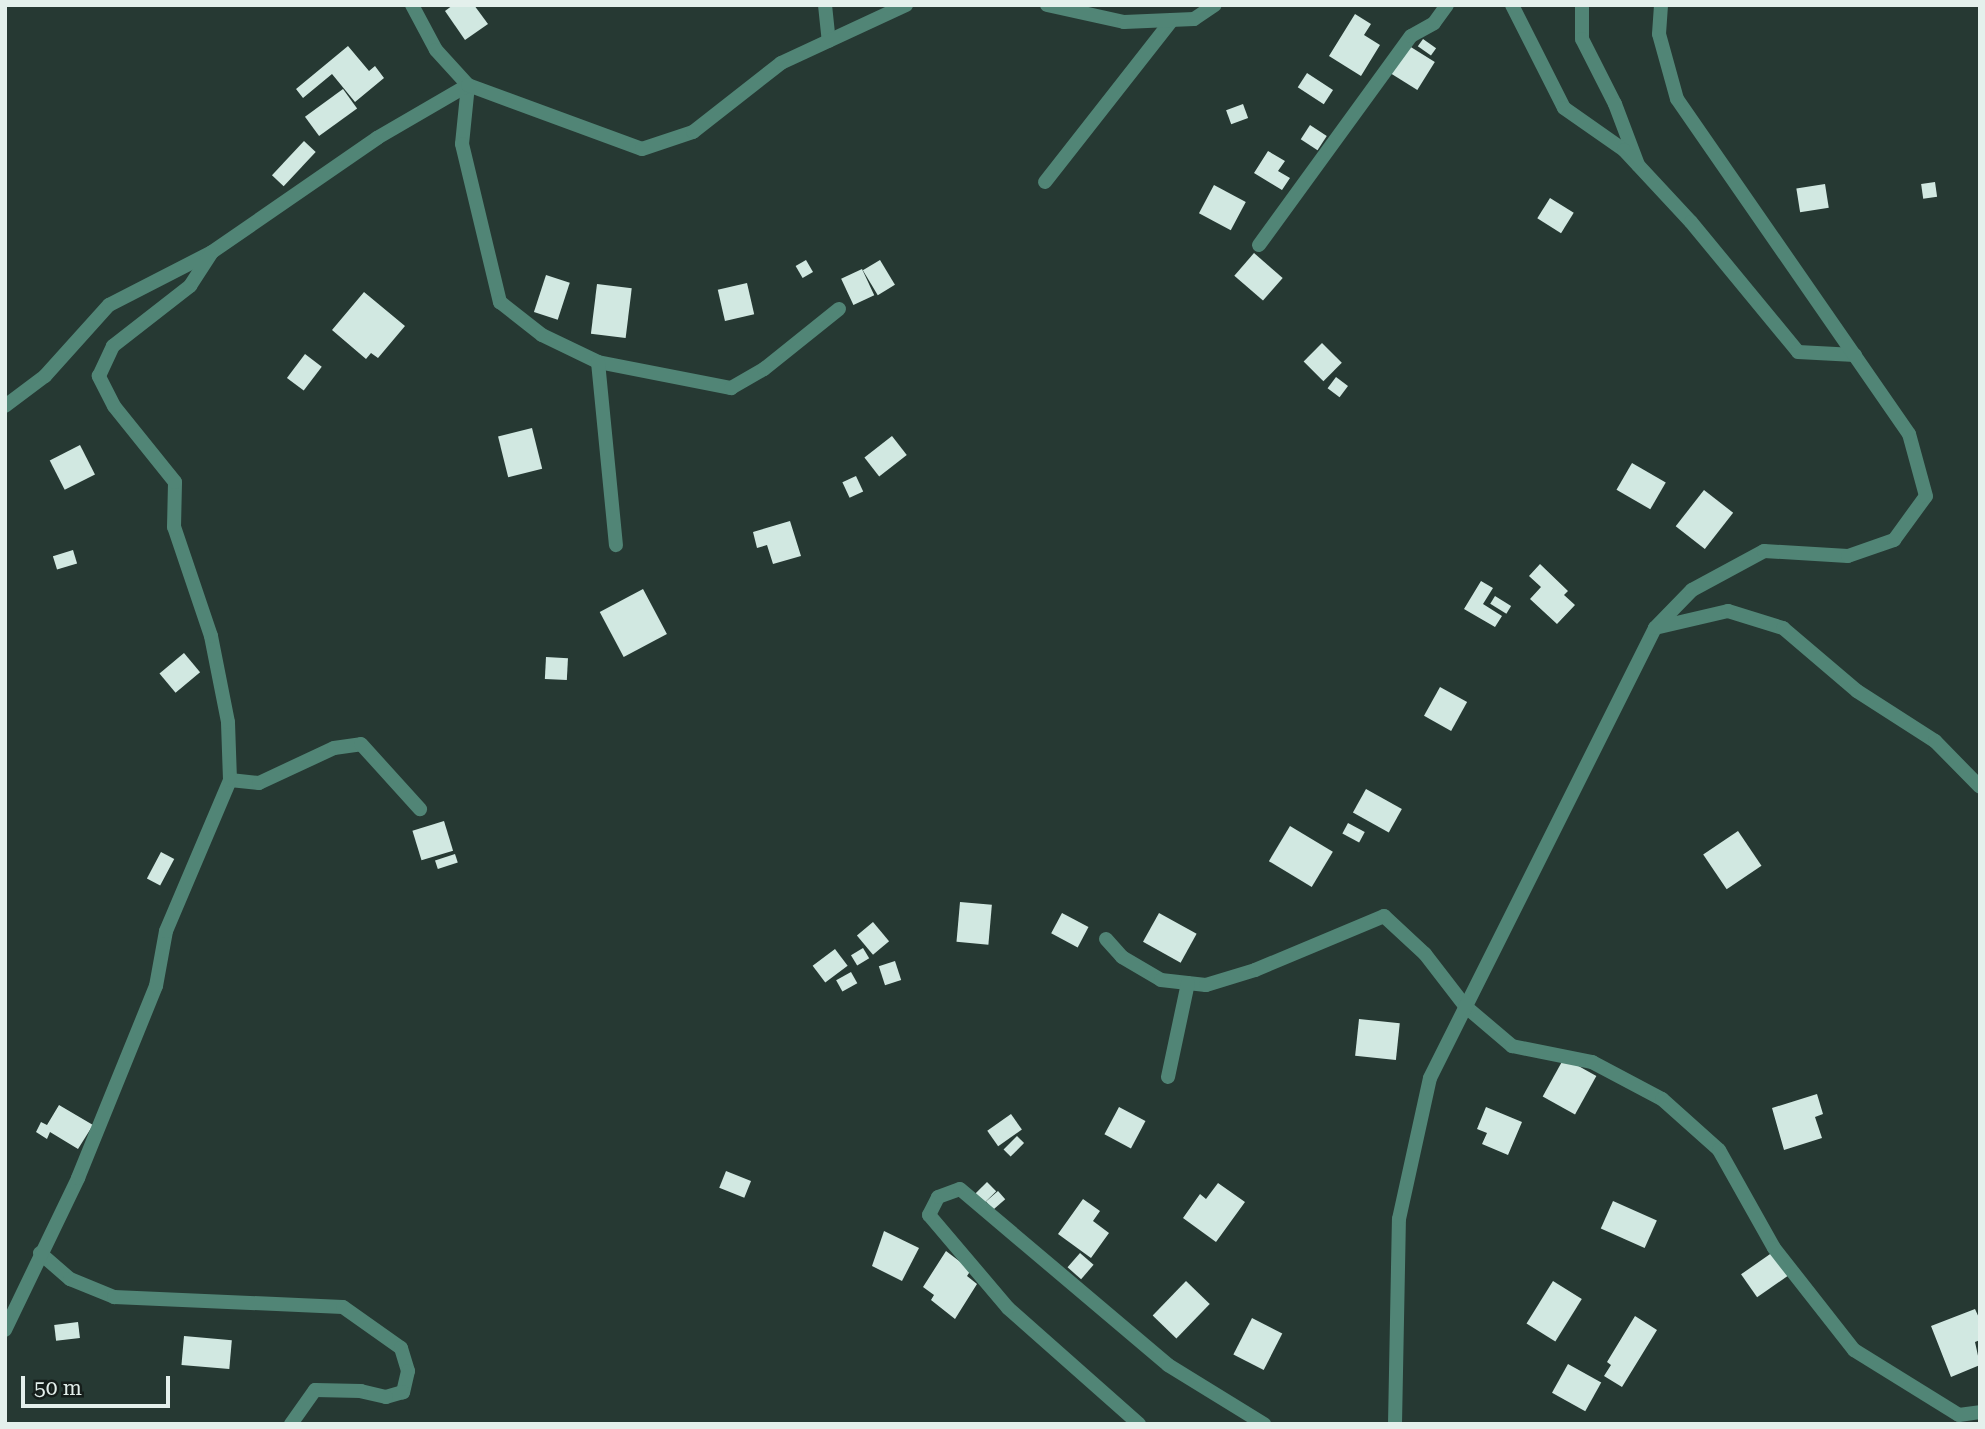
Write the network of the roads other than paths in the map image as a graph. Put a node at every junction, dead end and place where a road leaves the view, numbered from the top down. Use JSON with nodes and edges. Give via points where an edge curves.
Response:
{"nodes":[{"id":1,"x":412,"y":5,"type":"edge"},
{"id":2,"x":825,"y":5,"type":"edge"},
{"id":3,"x":906,"y":5,"type":"edge"},
{"id":4,"x":1047,"y":5,"type":"edge"},
{"id":5,"x":1215,"y":5,"type":"edge"},
{"id":6,"x":1447,"y":5,"type":"edge"},
{"id":7,"x":1512,"y":5,"type":"edge"},
{"id":8,"x":1582,"y":5,"type":"edge"},
{"id":9,"x":1661,"y":5,"type":"edge"},
{"id":10,"x":1172,"y":20,"type":"junction"},
{"id":11,"x":829,"y":41,"type":"junction"},
{"id":12,"x":468,"y":85,"type":"junction"},
{"id":13,"x":1638,"y":166,"type":"junction"},
{"id":14,"x":1045,"y":182,"type":"dead end"},
{"id":15,"x":1259,"y":245,"type":"dead end"},
{"id":16,"x":212,"y":252,"type":"junction"},
{"id":17,"x":839,"y":309,"type":"dead end"},
{"id":18,"x":1855,"y":355,"type":"junction"},
{"id":19,"x":598,"y":362,"type":"junction"},
{"id":20,"x":5,"y":406,"type":"edge"},
{"id":21,"x":616,"y":545,"type":"dead end"},
{"id":22,"x":1655,"y":628,"type":"junction"},
{"id":23,"x":230,"y":780,"type":"junction"},
{"id":24,"x":1980,"y":787,"type":"edge"},
{"id":25,"x":420,"y":809,"type":"dead end"},
{"id":26,"x":1106,"y":939,"type":"dead end"},
{"id":27,"x":1188,"y":983,"type":"junction"},
{"id":28,"x":1465,"y":1006,"type":"junction"},
{"id":29,"x":1167,"y":1077,"type":"dead end"},
{"id":30,"x":40,"y":1253,"type":"junction"},
{"id":31,"x":5,"y":1330,"type":"edge"},
{"id":32,"x":1980,"y":1412,"type":"edge"},
{"id":33,"x":1961,"y":1419,"type":"edge"},
{"id":34,"x":291,"y":1424,"type":"edge"},
{"id":35,"x":1139,"y":1424,"type":"edge"},
{"id":36,"x":1264,"y":1424,"type":"edge"},
{"id":37,"x":1395,"y":1424,"type":"edge"}],
"edges":[{"from":1,"to":12,"type":"street","via":[[436,50]]},
{"from":2,"to":11,"type":"street"},
{"from":3,"to":11,"type":"street"},
{"from":4,"to":10,"type":"street","via":[[1124,22]]},
{"from":5,"to":10,"type":"street","via":[[1194,19]]},
{"from":6,"to":15,"type":"street","via":[[1434,23],[1411,36]]},
{"from":7,"to":13,"type":"street","via":[[1564,108]]},
{"from":8,"to":13,"type":"street","via":[[1582,39],[1615,104]]},
{"from":9,"to":18,"type":"street","via":[[1659,34],[1677,99]]},
{"from":10,"to":14,"type":"street"},
{"from":11,"to":12,"type":"street","via":[[781,63],[693,132],[642,149]]},
{"from":12,"to":16,"type":"street","via":[[377,138]]},
{"from":12,"to":19,"type":"street","via":[[461,144],[500,302],[542,335]]},
{"from":13,"to":18,"type":"street","via":[[1798,352]]},
{"from":16,"to":20,"type":"street","via":[[109,305],[45,376]]},
{"from":16,"to":23,"type":"street","via":[[190,286],[113,346],[99,376],[114,406],[176,482],[174,527],[211,636],[228,722]]},
{"from":17,"to":19,"type":"street","via":[[764,369],[731,388]]},
{"from":18,"to":22,"type":"street","via":[[1909,435],[1926,496],[1894,540],[1848,556],[1763,551],[1692,590]]},
{"from":19,"to":21,"type":"street"},
{"from":22,"to":24,"type":"street","via":[[1728,611],[1783,628],[1857,691],[1935,741]]},
{"from":22,"to":28,"type":"street"},
{"from":23,"to":25,"type":"street","via":[[259,783],[334,748],[361,744]]},
{"from":23,"to":30,"type":"street","via":[[166,931],[151,999],[78,1178]]},
{"from":26,"to":27,"type":"street","via":[[1122,957],[1161,980]]},
{"from":27,"to":28,"type":"street","via":[[1206,985],[1255,970],[1384,916],[1425,954]]},
{"from":27,"to":29,"type":"street"},
{"from":28,"to":33,"type":"street","via":[[1512,1046],[1592,1062],[1662,1099],[1719,1150],[1774,1248],[1854,1350]]},
{"from":28,"to":37,"type":"street","via":[[1430,1078],[1399,1219]]},
{"from":30,"to":31,"type":"street"},
{"from":30,"to":34,"type":"street","via":[[70,1279],[114,1297],[343,1307],[401,1348],[408,1371],[403,1392],[386,1397],[361,1391],[315,1390]]},
{"from":32,"to":33,"type":"street"},
{"from":35,"to":36,"type":"street","via":[[1008,1308],[929,1215],[938,1197],[960,1189],[1168,1365]]}]}
